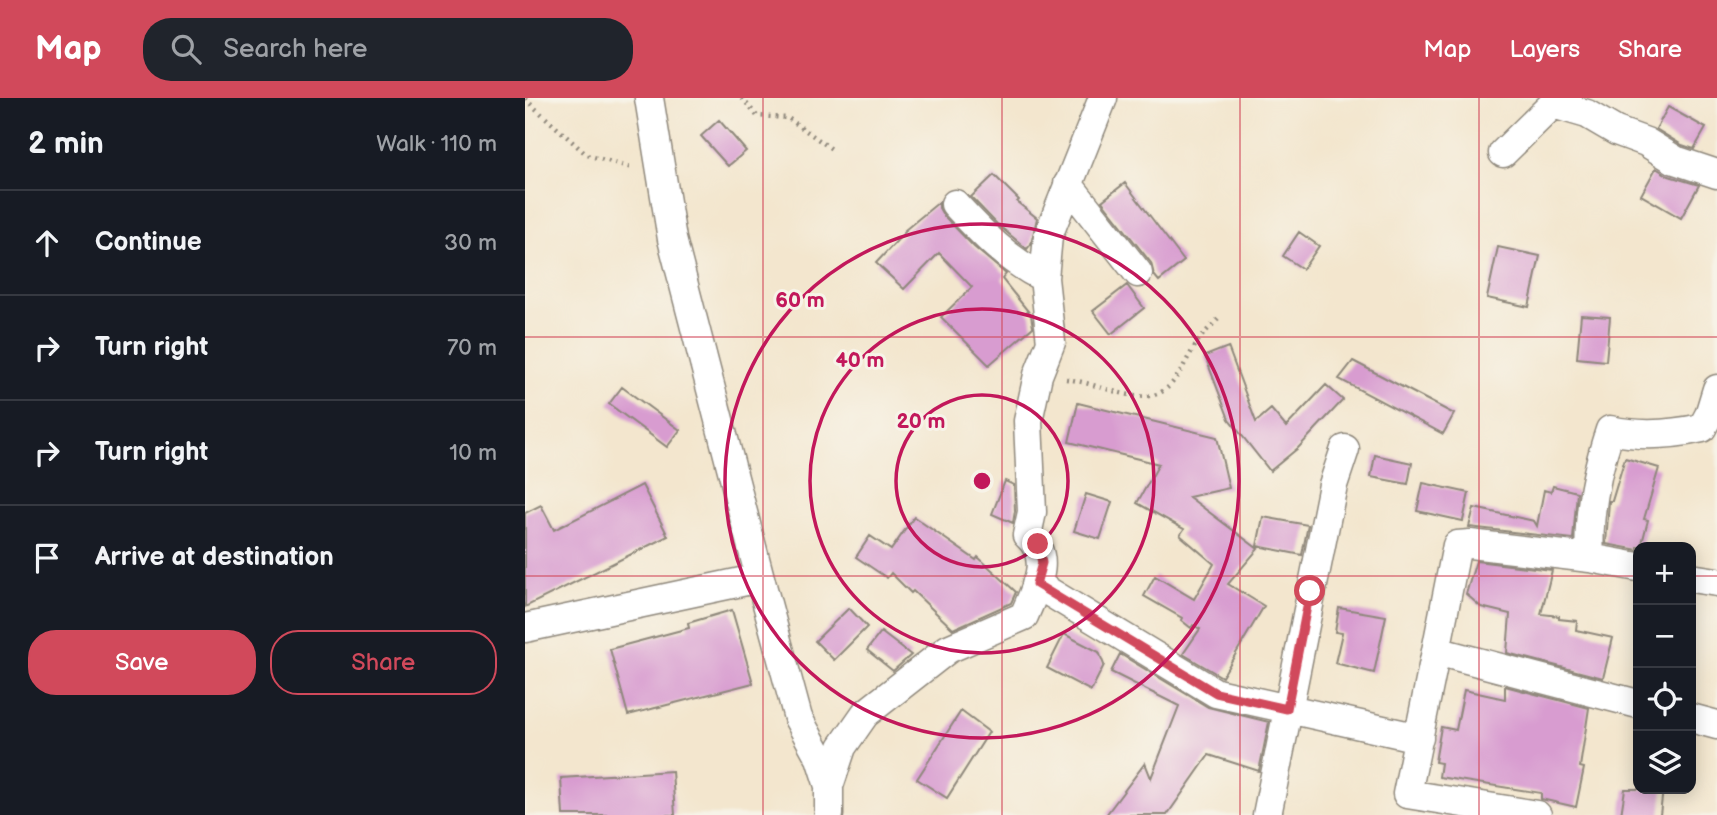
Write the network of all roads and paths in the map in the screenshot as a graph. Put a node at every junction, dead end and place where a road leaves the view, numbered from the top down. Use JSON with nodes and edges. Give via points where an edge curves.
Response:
{"nodes":[{"id":1,"x":649,"y":98,"type":"edge"},
{"id":2,"x":742,"y":98,"type":"edge"},
{"id":3,"x":1103,"y":98,"type":"edge"},
{"id":4,"x":525,"y":99,"type":"edge"},
{"id":5,"x":833,"y":150,"type":"dead end"},
{"id":6,"x":1503,"y":153,"type":"dead end"},
{"id":7,"x":661,"y":172,"type":"junction"},
{"id":8,"x":1717,"y":174,"type":"edge"},
{"id":9,"x":1068,"y":184,"type":"junction"},
{"id":10,"x":955,"y":204,"type":"dead end"},
{"id":11,"x":1138,"y":273,"type":"dead end"},
{"id":12,"x":1044,"y":278,"type":"junction"},
{"id":13,"x":1219,"y":318,"type":"dead end"},
{"id":14,"x":1038,"y":374,"type":"junction"},
{"id":15,"x":1717,"y":389,"type":"edge"},
{"id":16,"x":1345,"y":449,"type":"dead end"},
{"id":17,"x":1590,"y":558,"type":"junction"},
{"id":18,"x":1633,"y":566,"type":"edge"},
{"id":19,"x":759,"y":578,"type":"junction"},
{"id":20,"x":1696,"y":579,"type":"edge"},
{"id":21,"x":1717,"y":582,"type":"edge"},
{"id":22,"x":1036,"y":584,"type":"junction"},
{"id":23,"x":525,"y":628,"type":"edge"},
{"id":24,"x":1436,"y":651,"type":"junction"},
{"id":25,"x":1633,"y":703,"type":"edge"},
{"id":26,"x":1287,"y":709,"type":"junction"},
{"id":27,"x":1696,"y":719,"type":"edge"},
{"id":28,"x":1717,"y":725,"type":"edge"},
{"id":29,"x":1419,"y":738,"type":"junction"},
{"id":30,"x":829,"y":786,"type":"junction"},
{"id":31,"x":1404,"y":805,"type":"edge"},
{"id":32,"x":1523,"y":814,"type":"edge"},
{"id":33,"x":829,"y":815,"type":"edge"},
{"id":34,"x":1267,"y":815,"type":"edge"}],
"edges":[{"from":1,"to":7,"type":"street"},
{"from":2,"to":5,"type":"path","via":[[757,116],[788,118]]},
{"from":3,"to":9,"type":"street"},
{"from":4,"to":7,"type":"path","via":[[587,155],[641,171]]},
{"from":6,"to":8,"type":"street","via":[[1553,104],[1587,114],[1675,160]]},
{"from":7,"to":19,"type":"street","via":[[672,239]]},
{"from":9,"to":11,"type":"street"},
{"from":9,"to":12,"type":"street","via":[[1048,236]]},
{"from":10,"to":12,"type":"street","via":[[1018,264]]},
{"from":12,"to":14,"type":"street","via":[[1051,342]]},
{"from":13,"to":14,"type":"path","via":[[1196,343],[1169,387],[1152,395],[1132,396],[1089,382]]},
{"from":14,"to":22,"type":"street","via":[[1028,421],[1032,512],[1027,535],[1038,544],[1042,563]]},
{"from":15,"to":17,"type":"street","via":[[1702,428],[1661,435],[1610,430],[1598,466],[1588,530]]},
{"from":16,"to":26,"type":"street","via":[[1333,485]]},
{"from":17,"to":18,"type":"street"},
{"from":17,"to":24,"type":"street","via":[[1457,545]]},
{"from":19,"to":23,"type":"street"},
{"from":19,"to":30,"type":"street","via":[[798,718]]},
{"from":20,"to":21,"type":"street"},
{"from":22,"to":26,"type":"street","via":[[1216,693]]},
{"from":22,"to":30,"type":"street","via":[[1024,616],[948,649],[865,714],[842,747]]},
{"from":24,"to":25,"type":"street"},
{"from":24,"to":29,"type":"street"},
{"from":26,"to":29,"type":"street"},
{"from":26,"to":34,"type":"street"},
{"from":27,"to":28,"type":"street"},
{"from":29,"to":31,"type":"street"},
{"from":30,"to":33,"type":"street"},
{"from":31,"to":32,"type":"street"}]}
